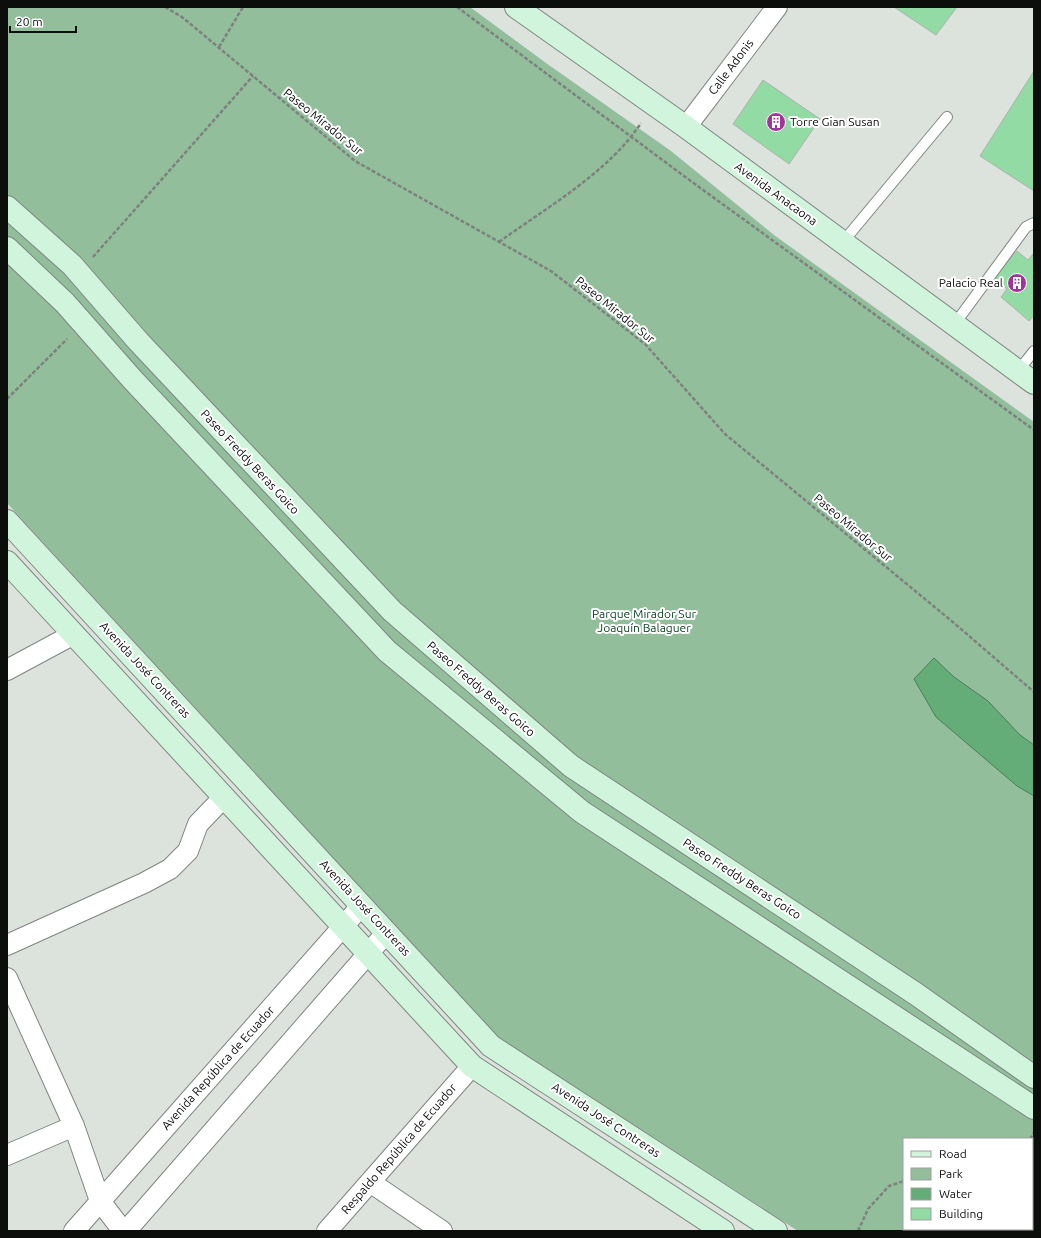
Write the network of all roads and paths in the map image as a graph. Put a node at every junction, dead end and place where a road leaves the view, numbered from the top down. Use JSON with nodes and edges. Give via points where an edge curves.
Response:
{"nodes":[{"id":1,"x":165,"y":7,"type":"edge"},
{"id":2,"x":243,"y":7,"type":"edge"},
{"id":3,"x":457,"y":7,"type":"edge"},
{"id":4,"x":516,"y":7,"type":"edge"},
{"id":5,"x":777,"y":7,"type":"edge"},
{"id":6,"x":219,"y":48,"type":"junction"},
{"id":7,"x":253,"y":76,"type":"junction"},
{"id":8,"x":653,"y":104,"type":"junction"},
{"id":9,"x":947,"y":117,"type":"dead end"},
{"id":10,"x":686,"y":127,"type":"junction"},
{"id":11,"x":632,"y":137,"type":"junction"},
{"id":12,"x":7,"y":207,"type":"edge"},
{"id":13,"x":1034,"y":223,"type":"edge"},
{"id":14,"x":499,"y":242,"type":"junction"},
{"id":15,"x":842,"y":243,"type":"junction"},
{"id":16,"x":7,"y":248,"type":"edge"},
{"id":17,"x":92,"y":258,"type":"dead end"},
{"id":18,"x":83,"y":323,"type":"junction"},
{"id":19,"x":954,"y":325,"type":"junction"},
{"id":20,"x":1034,"y":350,"type":"edge"},
{"id":21,"x":1026,"y":377,"type":"edge"},
{"id":22,"x":7,"y":399,"type":"edge"},
{"id":23,"x":1034,"y":430,"type":"edge"},
{"id":24,"x":7,"y":521,"type":"edge"},
{"id":25,"x":7,"y":562,"type":"edge"},
{"id":26,"x":74,"y":634,"type":"junction"},
{"id":27,"x":7,"y":670,"type":"edge"},
{"id":28,"x":1034,"y":692,"type":"edge"},
{"id":29,"x":224,"y":797,"type":"junction"},
{"id":30,"x":362,"y":905,"type":"junction"},
{"id":31,"x":343,"y":927,"type":"junction"},
{"id":32,"x":387,"y":932,"type":"junction"},
{"id":33,"x":7,"y":945,"type":"edge"},
{"id":34,"x":368,"y":954,"type":"junction"},
{"id":35,"x":7,"y":978,"type":"edge"},
{"id":36,"x":472,"y":1066,"type":"junction"},
{"id":37,"x":1034,"y":1077,"type":"edge"},
{"id":38,"x":1034,"y":1108,"type":"edge"},
{"id":39,"x":74,"y":1126,"type":"junction"},
{"id":40,"x":7,"y":1155,"type":"edge"},
{"id":41,"x":903,"y":1181,"type":"edge"},
{"id":42,"x":370,"y":1182,"type":"junction"},
{"id":43,"x":100,"y":1201,"type":"junction"},
{"id":44,"x":712,"y":1228,"type":"edge"},
{"id":45,"x":74,"y":1231,"type":"edge"},
{"id":46,"x":124,"y":1231,"type":"edge"},
{"id":47,"x":327,"y":1231,"type":"edge"},
{"id":48,"x":442,"y":1231,"type":"edge"},
{"id":49,"x":776,"y":1231,"type":"edge"},
{"id":50,"x":858,"y":1231,"type":"edge"}],
"edges":[{"from":1,"to":6,"type":"path","name":"Paseo Mirador Sur","via":[[182,17]]},
{"from":2,"to":6,"type":"path"},
{"from":3,"to":11,"type":"path"},
{"from":4,"to":8,"type":"street","name":"Avenida Anacaona"},
{"from":5,"to":10,"type":"street","name":"Calle Adonis"},
{"from":6,"to":7,"type":"path","name":"Paseo Mirador Sur"},
{"from":7,"to":14,"type":"path","name":"Paseo Mirador Sur","via":[[355,161]]},
{"from":7,"to":17,"type":"path"},
{"from":8,"to":10,"type":"street","name":"Avenida Anacaona"},
{"from":8,"to":11,"type":"path"},
{"from":9,"to":15,"type":"lane"},
{"from":10,"to":15,"type":"street","name":"Avenida Anacaona"},
{"from":11,"to":14,"type":"path","via":[[595,171]]},
{"from":11,"to":23,"type":"path"},
{"from":12,"to":37,"type":"street","name":"Paseo Freddy Beras Goico","via":[[72,266],[138,341],[392,611],[558,756],[916,994]]},
{"from":13,"to":19,"type":"lane","via":[[1026,227]]},
{"from":14,"to":28,"type":"path","name":"Paseo Mirador Sur","via":[[551,271],[645,344],[725,434]]},
{"from":15,"to":19,"type":"street","name":"Avenida Anacaona"},
{"from":16,"to":18,"type":"street","via":[[65,302]]},
{"from":18,"to":22,"type":"path"},
{"from":18,"to":38,"type":"street","via":[[132,379],[388,651],[582,812]]},
{"from":19,"to":21,"type":"street","name":"Avenida Anacaona"},
{"from":20,"to":21,"type":"lane"},
{"from":24,"to":30,"type":"street","name":"Avenida José Contreras"},
{"from":25,"to":26,"type":"street"},
{"from":26,"to":27,"type":"street"},
{"from":26,"to":29,"type":"street"},
{"from":29,"to":31,"type":"street"},
{"from":29,"to":33,"type":"street","via":[[198,824],[188,851],[170,869]]},
{"from":30,"to":31,"type":"street","name":"Avenida República de Ecuador"},
{"from":30,"to":32,"type":"street","name":"Avenida José Contreras"},
{"from":31,"to":34,"type":"street"},
{"from":31,"to":43,"type":"street","name":"Avenida República de Ecuador"},
{"from":32,"to":34,"type":"street"},
{"from":32,"to":49,"type":"street","name":"Avenida José Contreras","via":[[491,1046]]},
{"from":34,"to":36,"type":"street"},
{"from":34,"to":46,"type":"street"},
{"from":35,"to":39,"type":"street"},
{"from":36,"to":42,"type":"street","name":"Respaldo República de Ecuador"},
{"from":36,"to":44,"type":"street"},
{"from":39,"to":40,"type":"street"},
{"from":39,"to":43,"type":"street"},
{"from":41,"to":50,"type":"path","via":[[889,1186],[868,1209]]},
{"from":42,"to":47,"type":"street","name":"Respaldo República de Ecuador"},
{"from":42,"to":48,"type":"street"},
{"from":43,"to":45,"type":"street","name":"Avenida República de Ecuador"},
{"from":43,"to":46,"type":"street"}]}
